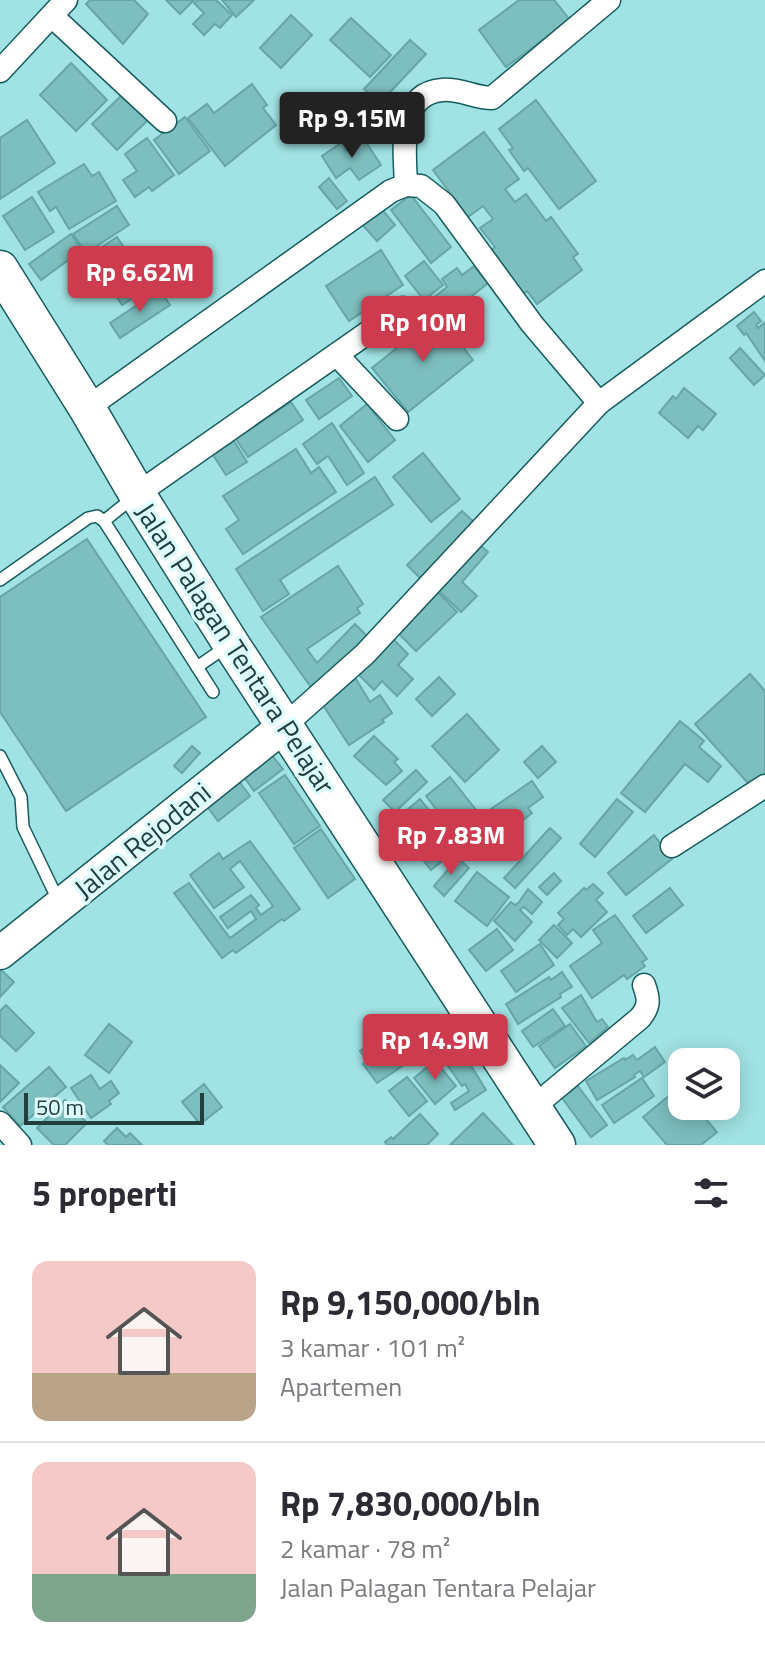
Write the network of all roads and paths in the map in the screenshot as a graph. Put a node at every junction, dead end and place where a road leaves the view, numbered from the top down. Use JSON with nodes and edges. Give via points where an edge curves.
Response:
{"nodes":[{"id":1,"x":609,"y":0,"type":"edge"},
{"id":2,"x":60,"y":8,"type":"edge"},
{"id":3,"x":0,"y":71,"type":"edge"},
{"id":4,"x":165,"y":121,"type":"dead end"},
{"id":5,"x":406,"y":185,"type":"junction"},
{"id":6,"x":0,"y":269,"type":"edge"},
{"id":7,"x":765,"y":281,"type":"edge"},
{"id":8,"x":403,"y":308,"type":"dead end"},
{"id":9,"x":338,"y":356,"type":"junction"},
{"id":10,"x":599,"y":403,"type":"junction"},
{"id":11,"x":87,"y":408,"type":"junction"},
{"id":12,"x":397,"y":419,"type":"dead end"},
{"id":13,"x":137,"y":494,"type":"junction"},
{"id":14,"x":104,"y":521,"type":"junction"},
{"id":15,"x":0,"y":580,"type":"edge"},
{"id":16,"x":231,"y":644,"type":"junction"},
{"id":17,"x":197,"y":667,"type":"junction"},
{"id":18,"x":213,"y":692,"type":"dead end"},
{"id":19,"x":284,"y":726,"type":"junction"},
{"id":20,"x":0,"y":756,"type":"edge"},
{"id":21,"x":765,"y":786,"type":"edge"},
{"id":22,"x":672,"y":846,"type":"dead end"},
{"id":23,"x":60,"y":906,"type":"junction"},
{"id":24,"x":0,"y":953,"type":"edge"},
{"id":25,"x":644,"y":985,"type":"dead end"},
{"id":26,"x":0,"y":1123,"type":"edge"},
{"id":27,"x":542,"y":1133,"type":"edge"},
{"id":28,"x":20,"y":1145,"type":"edge"}],
"edges":[{"from":1,"to":5,"type":"street","via":[[492,98],[444,90],[426,94],[411,109],[404,136]]},
{"from":2,"to":3,"type":"street"},
{"from":2,"to":4,"type":"street"},
{"from":5,"to":10,"type":"street","via":[[421,186],[444,204],[532,324]]},
{"from":5,"to":11,"type":"street"},
{"from":6,"to":11,"type":"main road","name":"Jalan Palagan Tentara Pelajar"},
{"from":7,"to":10,"type":"street"},
{"from":8,"to":9,"type":"street"},
{"from":9,"to":12,"type":"street"},
{"from":9,"to":13,"type":"street"},
{"from":10,"to":19,"type":"street","via":[[365,654]]},
{"from":11,"to":13,"type":"main road","name":"Jalan Palagan Tentara Pelajar"},
{"from":13,"to":14,"type":"lane"},
{"from":13,"to":16,"type":"main road","name":"Jalan Palagan Tentara Pelajar"},
{"from":14,"to":15,"type":"lane","via":[[88,518]]},
{"from":14,"to":17,"type":"lane"},
{"from":16,"to":17,"type":"lane"},
{"from":16,"to":19,"type":"main road","name":"Jalan Palagan Tentara Pelajar"},
{"from":17,"to":18,"type":"lane"},
{"from":19,"to":23,"type":"main road","name":"Jalan Rejodani"},
{"from":19,"to":27,"type":"main road","name":"Jalan Palagan Tentara Pelajar"},
{"from":20,"to":23,"type":"lane","via":[[21,797],[23,827]]},
{"from":21,"to":22,"type":"street"},
{"from":23,"to":24,"type":"main road","name":"Jalan Rejodani"},
{"from":25,"to":27,"type":"street","via":[[647,1009]]},
{"from":26,"to":28,"type":"street"}]}
